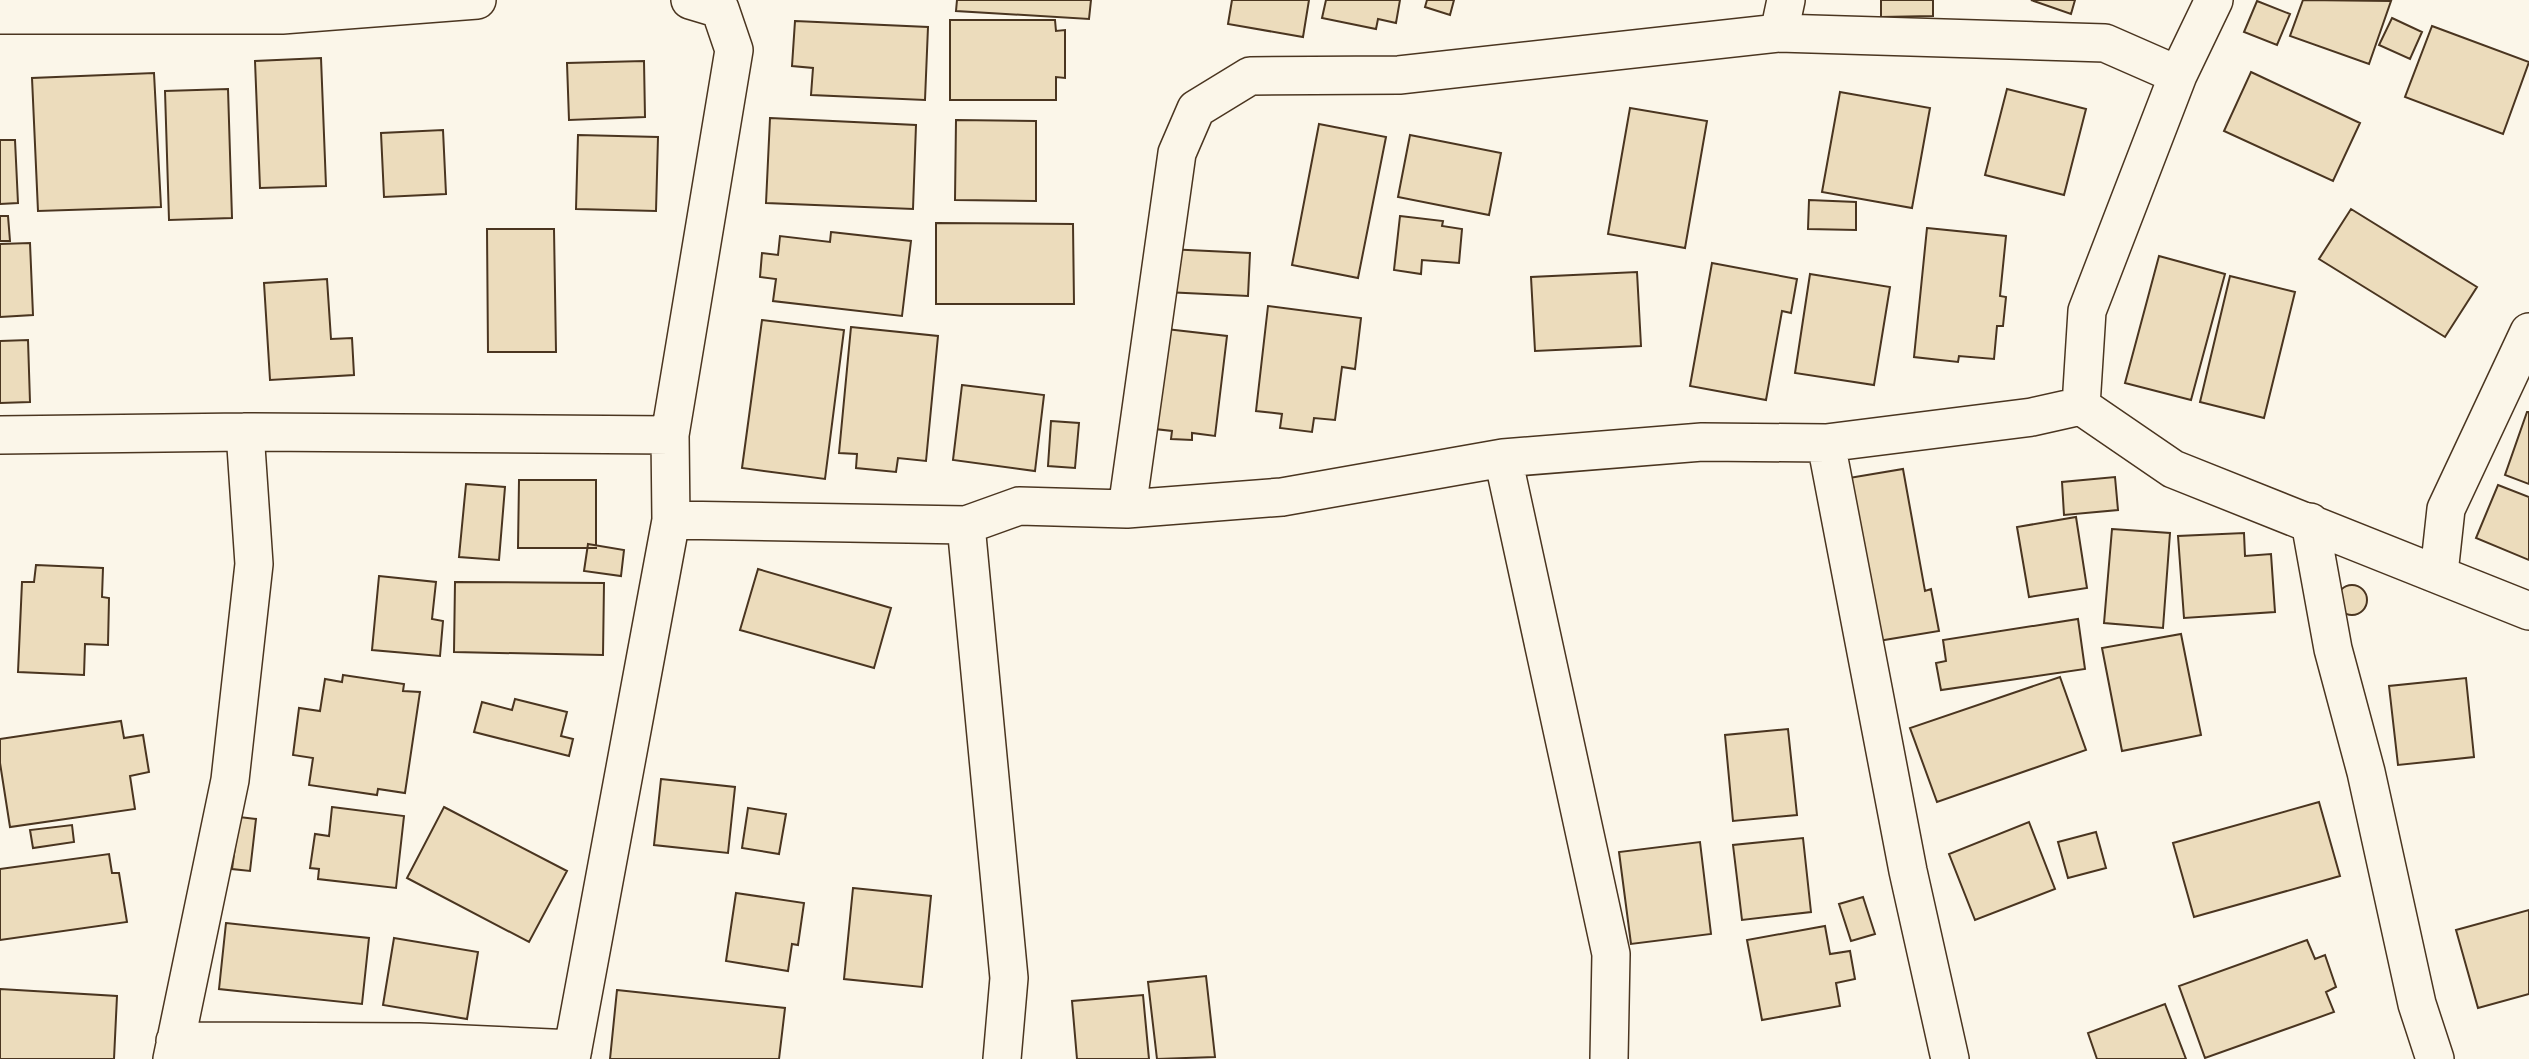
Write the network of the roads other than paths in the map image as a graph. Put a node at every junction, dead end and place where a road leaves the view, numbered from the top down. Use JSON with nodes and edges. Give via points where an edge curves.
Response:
{"nodes":[{"id":1,"x":477,"y":0,"type":"edge"},
{"id":2,"x":690,"y":0,"type":"edge"},
{"id":3,"x":2214,"y":0,"type":"edge"},
{"id":4,"x":0,"y":15,"type":"edge"},
{"id":5,"x":1783,"y":17,"type":"edge"},
{"id":6,"x":2178,"y":75,"type":"junction"},
{"id":7,"x":2529,"y":332,"type":"edge"},
{"id":8,"x":2081,"y":406,"type":"junction"},
{"id":9,"x":245,"y":432,"type":"junction"},
{"id":10,"x":0,"y":435,"type":"edge"},
{"id":11,"x":670,"y":435,"type":"junction"},
{"id":12,"x":1826,"y":443,"type":"junction"},
{"id":13,"x":1503,"y":458,"type":"junction"},
{"id":14,"x":1127,"y":509,"type":"junction"},
{"id":15,"x":671,"y":520,"type":"junction"},
{"id":16,"x":2310,"y":522,"type":"junction"},
{"id":17,"x":966,"y":525,"type":"junction"},
{"id":18,"x":2439,"y":573,"type":"junction"},
{"id":19,"x":2529,"y":611,"type":"edge"},
{"id":20,"x":174,"y":1050,"type":"edge"},
{"id":21,"x":572,"y":1054,"type":"edge"},
{"id":22,"x":1002,"y":1059,"type":"edge"},
{"id":23,"x":1609,"y":1059,"type":"edge"},
{"id":24,"x":1950,"y":1059,"type":"edge"},
{"id":25,"x":2435,"y":1059,"type":"edge"}],
"edges":[{"from":1,"to":4,"type":"street","via":[[282,15]]},
{"from":2,"to":11,"type":"street","via":[[720,9],[734,50]]},
{"from":3,"to":6,"type":"street"},
{"from":5,"to":6,"type":"street","via":[[2105,43]]},
{"from":5,"to":14,"type":"street","via":[[1399,75],[1250,76],[1196,109],[1177,153]]},
{"from":6,"to":8,"type":"street","via":[[2087,311]]},
{"from":7,"to":18,"type":"street","via":[[2446,509]]},
{"from":8,"to":12,"type":"street","via":[[2032,417]]},
{"from":8,"to":16,"type":"street","via":[[2173,469]]},
{"from":9,"to":10,"type":"street"},
{"from":9,"to":11,"type":"street"},
{"from":9,"to":20,"type":"street","via":[[254,564],[230,780]]},
{"from":11,"to":15,"type":"street"},
{"from":12,"to":13,"type":"street","via":[[1702,442]]},
{"from":12,"to":24,"type":"street","via":[[1908,871]]},
{"from":13,"to":14,"type":"street","via":[[1282,497]]},
{"from":13,"to":23,"type":"street","via":[[1611,954]]},
{"from":14,"to":17,"type":"street","via":[[1019,506]]},
{"from":15,"to":17,"type":"street"},
{"from":15,"to":21,"type":"street"},
{"from":16,"to":18,"type":"street"},
{"from":16,"to":25,"type":"street","via":[[2333,649],[2366,772],[2417,1004]]},
{"from":17,"to":22,"type":"street","via":[[1009,978]]},
{"from":18,"to":19,"type":"street"},
{"from":20,"to":21,"type":"street","via":[[419,1042]]}]}
